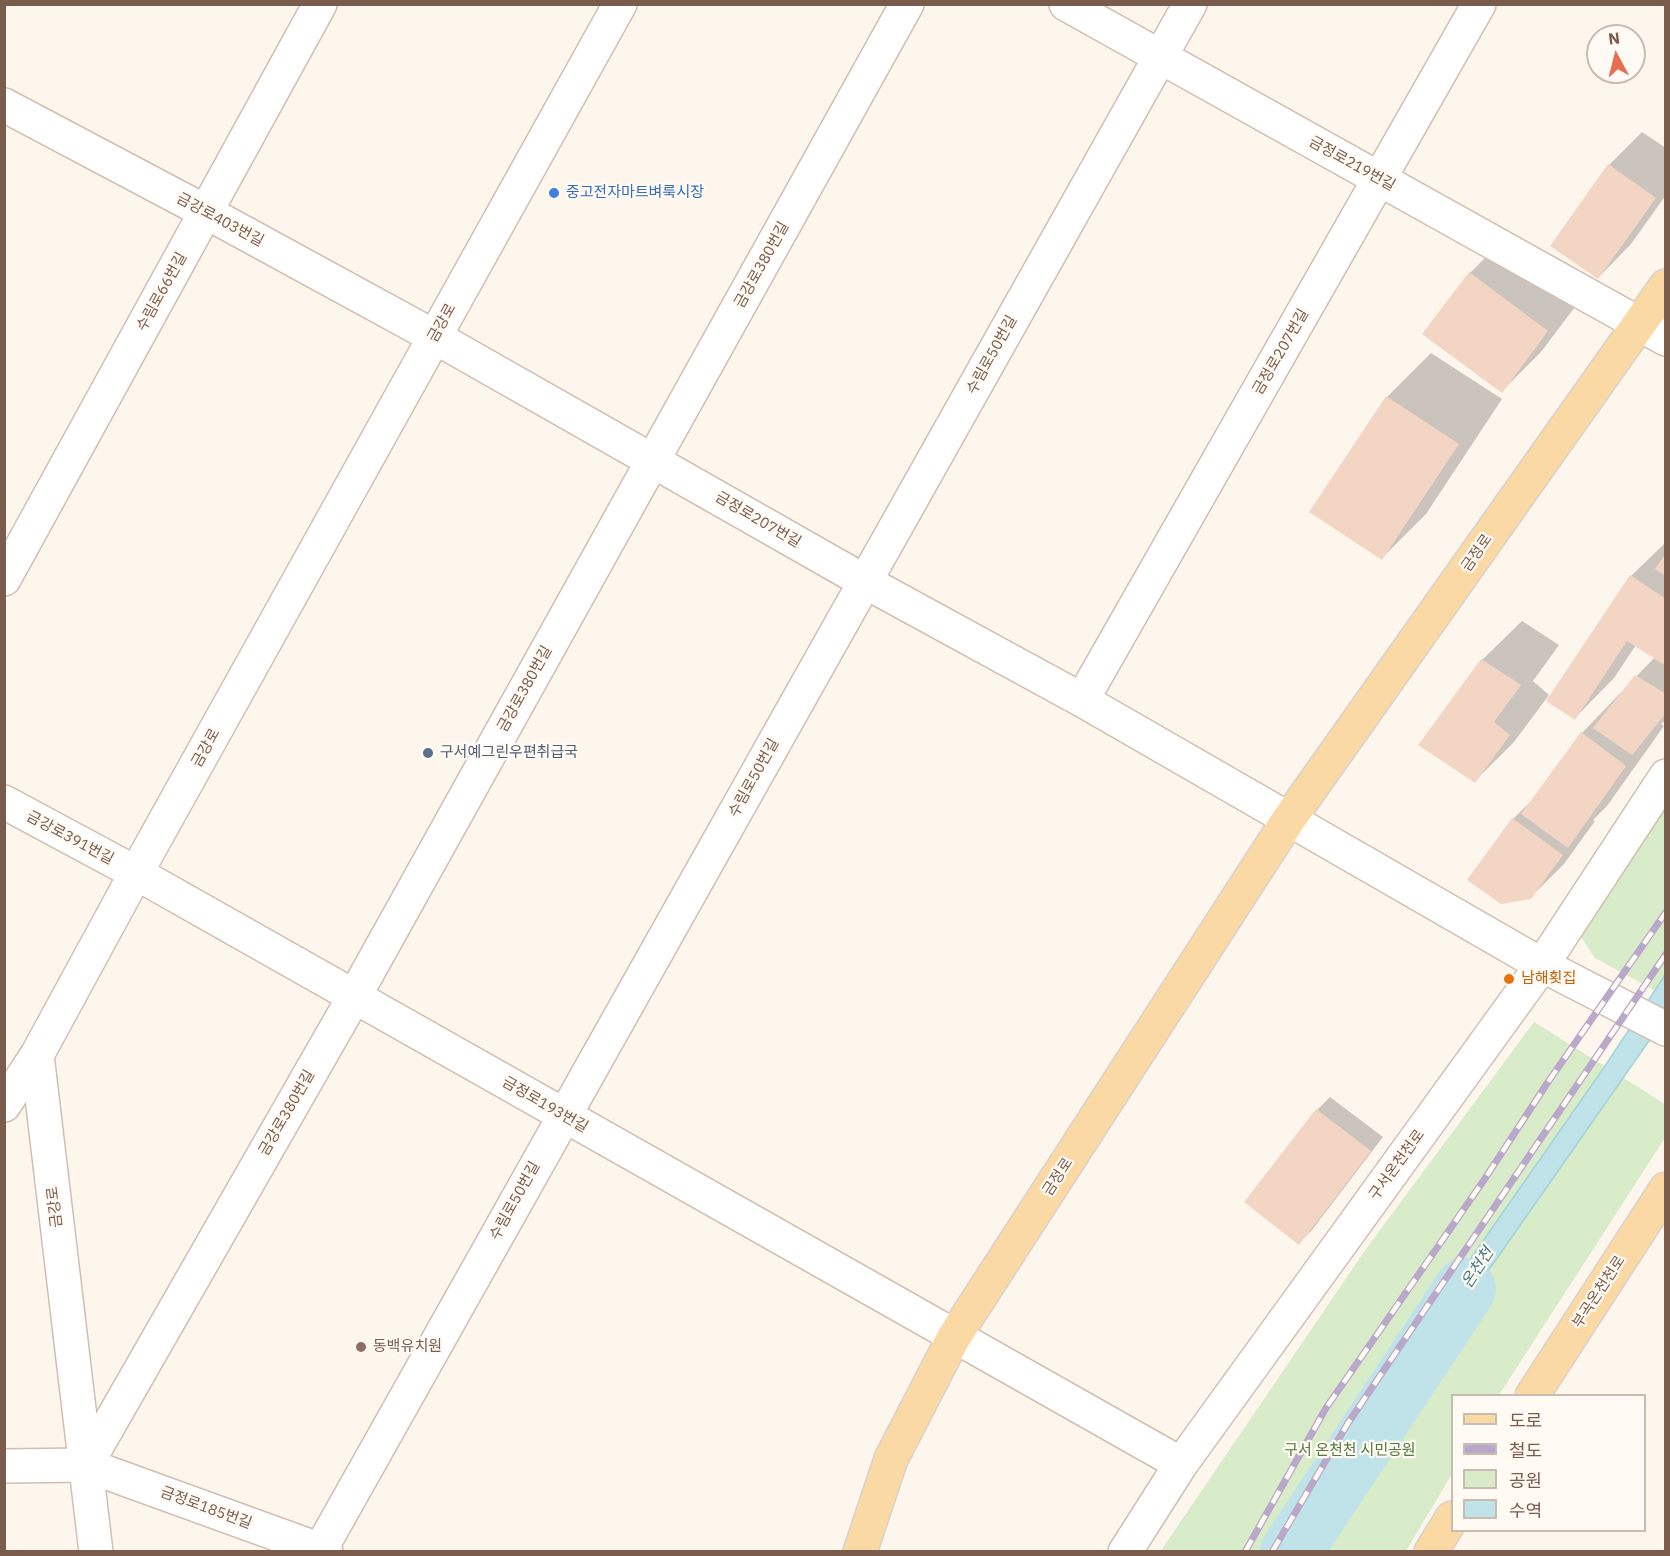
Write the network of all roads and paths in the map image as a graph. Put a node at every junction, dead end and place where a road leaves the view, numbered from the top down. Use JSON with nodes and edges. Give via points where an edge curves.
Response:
{"nodes":[{"id":1,"x":320,"y":4,"type":"edge"},
{"id":2,"x":620,"y":4,"type":"edge"},
{"id":3,"x":907,"y":4,"type":"edge"},
{"id":4,"x":1066,"y":4,"type":"edge"},
{"id":5,"x":1190,"y":4,"type":"edge"},
{"id":6,"x":1479,"y":4,"type":"edge"},
{"id":7,"x":1160,"y":57,"type":"junction"},
{"id":8,"x":4,"y":105,"type":"edge"},
{"id":9,"x":1380,"y":179,"type":"junction"},
{"id":10,"x":206,"y":212,"type":"junction"},
{"id":11,"x":1665,"y":286,"type":"edge"},
{"id":12,"x":1652,"y":332,"type":"edge"},
{"id":13,"x":435,"y":337,"type":"junction"},
{"id":14,"x":653,"y":461,"type":"junction"},
{"id":15,"x":4,"y":579,"type":"edge"},
{"id":16,"x":864,"y":581,"type":"junction"},
{"id":17,"x":1082,"y":700,"type":"junction"},
{"id":18,"x":1665,"y":776,"type":"edge"},
{"id":19,"x":4,"y":802,"type":"edge"},
{"id":20,"x":1289,"y":819,"type":"junction"},
{"id":21,"x":136,"y":873,"type":"junction"},
{"id":22,"x":1551,"y":969,"type":"junction"},
{"id":23,"x":354,"y":997,"type":"junction"},
{"id":24,"x":1665,"y":1029,"type":"edge"},
{"id":25,"x":37,"y":1055,"type":"junction"},
{"id":26,"x":4,"y":1105,"type":"edge"},
{"id":27,"x":563,"y":1116,"type":"junction"},
{"id":28,"x":1665,"y":1189,"type":"edge"},
{"id":29,"x":954,"y":1337,"type":"junction"},
{"id":30,"x":1533,"y":1394,"type":"edge"},
{"id":31,"x":1181,"y":1464,"type":"junction"},
{"id":32,"x":86,"y":1465,"type":"junction"},
{"id":33,"x":4,"y":1466,"type":"edge"},
{"id":34,"x":1451,"y":1520,"type":"edge"},
{"id":35,"x":96,"y":1551,"type":"edge"},
{"id":36,"x":321,"y":1551,"type":"edge"},
{"id":37,"x":860,"y":1551,"type":"edge"},
{"id":38,"x":1125,"y":1551,"type":"edge"},
{"id":39,"x":1431,"y":1551,"type":"edge"}],
"edges":[{"from":1,"to":10,"type":"street","name":"수림로66번길"},
{"from":2,"to":13,"type":"street","name":"금강로"},
{"from":3,"to":14,"type":"street","name":"금강로380번길"},
{"from":4,"to":7,"type":"street","name":"금정로219번길"},
{"from":5,"to":7,"type":"street","name":"수림로50번길"},
{"from":6,"to":9,"type":"street","name":"금정로207번길"},
{"from":7,"to":9,"type":"street","name":"금정로219번길"},
{"from":7,"to":16,"type":"street","name":"수림로50번길"},
{"from":8,"to":10,"type":"street","name":"금강로403번길"},
{"from":9,"to":12,"type":"street","name":"금정로219번길"},
{"from":9,"to":17,"type":"street","name":"금정로207번길"},
{"from":10,"to":13,"type":"street","name":"금강로403번길"},
{"from":10,"to":15,"type":"street","name":"수림로66번길"},
{"from":11,"to":12,"type":"main road","name":"금정로"},
{"from":12,"to":20,"type":"main road","name":"금정로"},
{"from":13,"to":14,"type":"street","name":"금정로207번길"},
{"from":13,"to":21,"type":"street","name":"금강로"},
{"from":14,"to":16,"type":"street","name":"금정로207번길"},
{"from":14,"to":23,"type":"street","name":"금강로380번길"},
{"from":16,"to":17,"type":"street","name":"금정로207번길"},
{"from":16,"to":27,"type":"street","name":"수림로50번길"},
{"from":17,"to":20,"type":"street","name":"금정로207번길"},
{"from":18,"to":22,"type":"street","name":"구서온천천로"},
{"from":19,"to":21,"type":"street","name":"금강로391번길"},
{"from":20,"to":22,"type":"street"},
{"from":20,"to":29,"type":"main road","name":"금정로"},
{"from":21,"to":23,"type":"street","name":"금정로193번길"},
{"from":21,"to":25,"type":"street","name":"금강로"},
{"from":22,"to":24,"type":"street"},
{"from":22,"to":31,"type":"street","name":"구서온천천로"},
{"from":23,"to":27,"type":"street","name":"금정로193번길"},
{"from":23,"to":32,"type":"street","name":"금강로380번길"},
{"from":25,"to":26,"type":"street"},
{"from":25,"to":32,"type":"street","name":"금강로"},
{"from":27,"to":29,"type":"street","name":"금정로193번길"},
{"from":27,"to":36,"type":"street","name":"수림로50번길"},
{"from":28,"to":30,"type":"main road","name":"부곡온천천로"},
{"from":29,"to":31,"type":"street","name":"금정로193번길"},
{"from":29,"to":37,"type":"main road","name":"금정로","via":[[891,1460]]},
{"from":31,"to":38,"type":"street","name":"구서온천천로"},
{"from":32,"to":33,"type":"street"},
{"from":32,"to":35,"type":"street","name":"금강로"},
{"from":32,"to":36,"type":"street","name":"금정로185번길"},
{"from":34,"to":39,"type":"main road"}]}
